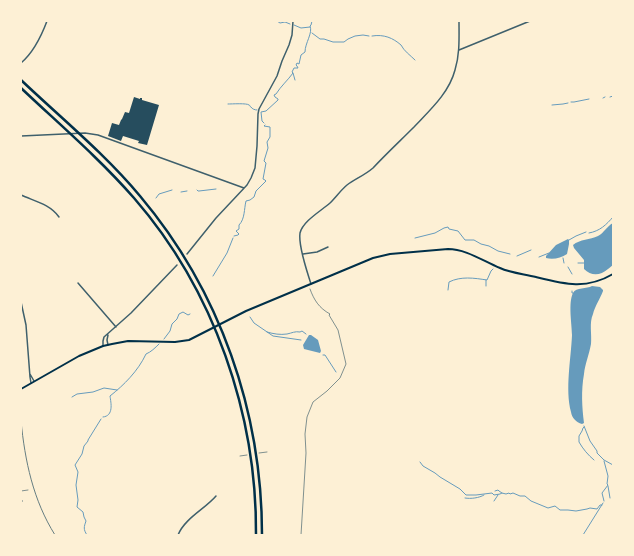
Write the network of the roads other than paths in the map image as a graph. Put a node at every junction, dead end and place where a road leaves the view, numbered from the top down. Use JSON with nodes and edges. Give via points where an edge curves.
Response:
{"nodes":[{"id":1,"x":47,"y":21,"type":"edge"},
{"id":2,"x":293,"y":21,"type":"edge"},
{"id":3,"x":459,"y":21,"type":"edge"},
{"id":4,"x":530,"y":21,"type":"edge"},
{"id":5,"x":459,"y":50,"type":"junction"},
{"id":6,"x":21,"y":63,"type":"edge"},
{"id":7,"x":21,"y":80,"type":"edge"},
{"id":8,"x":21,"y":88,"type":"edge"},
{"id":9,"x":21,"y":136,"type":"edge"},
{"id":10,"x":244,"y":188,"type":"junction"},
{"id":11,"x":21,"y":195,"type":"edge"},
{"id":12,"x":59,"y":216,"type":"dead end"},
{"id":13,"x":328,"y":247,"type":"dead end"},
{"id":14,"x":187,"y":254,"type":"dead end"},
{"id":15,"x":302,"y":254,"type":"junction"},
{"id":16,"x":177,"y":265,"type":"dead end"},
{"id":17,"x":613,"y":274,"type":"edge"},
{"id":18,"x":78,"y":283,"type":"dead end"},
{"id":19,"x":310,"y":285,"type":"junction"},
{"id":20,"x":21,"y":302,"type":"edge"},
{"id":21,"x":116,"y":327,"type":"junction"},
{"id":22,"x":109,"y":333,"type":"junction"},
{"id":23,"x":108,"y":345,"type":"junction"},
{"id":24,"x":103,"y":346,"type":"junction"},
{"id":25,"x":30,"y":374,"type":"junction"},
{"id":26,"x":34,"y":381,"type":"junction"},
{"id":27,"x":31,"y":383,"type":"junction"},
{"id":28,"x":21,"y":389,"type":"edge"},
{"id":29,"x":216,"y":496,"type":"dead end"},
{"id":30,"x":178,"y":535,"type":"edge"},
{"id":31,"x":256,"y":535,"type":"edge"},
{"id":32,"x":262,"y":535,"type":"edge"}],
"edges":[{"from":1,"to":6,"type":"street","via":[[39,41]]},
{"from":2,"to":10,"type":"street","via":[[289,45],[277,76],[258,112],[254,172]]},
{"from":3,"to":5,"type":"street"},
{"from":4,"to":5,"type":"street"},
{"from":5,"to":15,"type":"street","via":[[455,70],[440,99],[372,168],[351,182],[303,227],[300,238]]},
{"from":7,"to":32,"type":"highway","via":[[125,179],[152,210],[199,282],[222,331],[250,416],[258,463]]},
{"from":8,"to":31,"type":"highway","via":[[121,183],[158,229],[194,285],[217,333],[244,418],[255,487]]},
{"from":9,"to":10,"type":"street","via":[[85,133],[98,135]]},
{"from":10,"to":14,"type":"street"},
{"from":11,"to":12,"type":"street","via":[[51,207]]},
{"from":13,"to":15,"type":"street"},
{"from":15,"to":19,"type":"street"},
{"from":16,"to":21,"type":"street"},
{"from":17,"to":19,"type":"main road","via":[[593,283],[571,285],[504,270],[465,252],[451,249],[379,256]]},
{"from":18,"to":21,"type":"street"},
{"from":19,"to":23,"type":"main road","via":[[240,314],[186,341],[128,341]]},
{"from":20,"to":25,"type":"street","via":[[26,325]]},
{"from":21,"to":22,"type":"street"},
{"from":22,"to":23,"type":"street"},
{"from":22,"to":24,"type":"street","via":[[103,339]]},
{"from":23,"to":24,"type":"main road"},
{"from":24,"to":26,"type":"main road"},
{"from":25,"to":26,"type":"street"},
{"from":25,"to":27,"type":"street"},
{"from":26,"to":27,"type":"main road"},
{"from":27,"to":28,"type":"main road"},
{"from":29,"to":30,"type":"street"}]}
